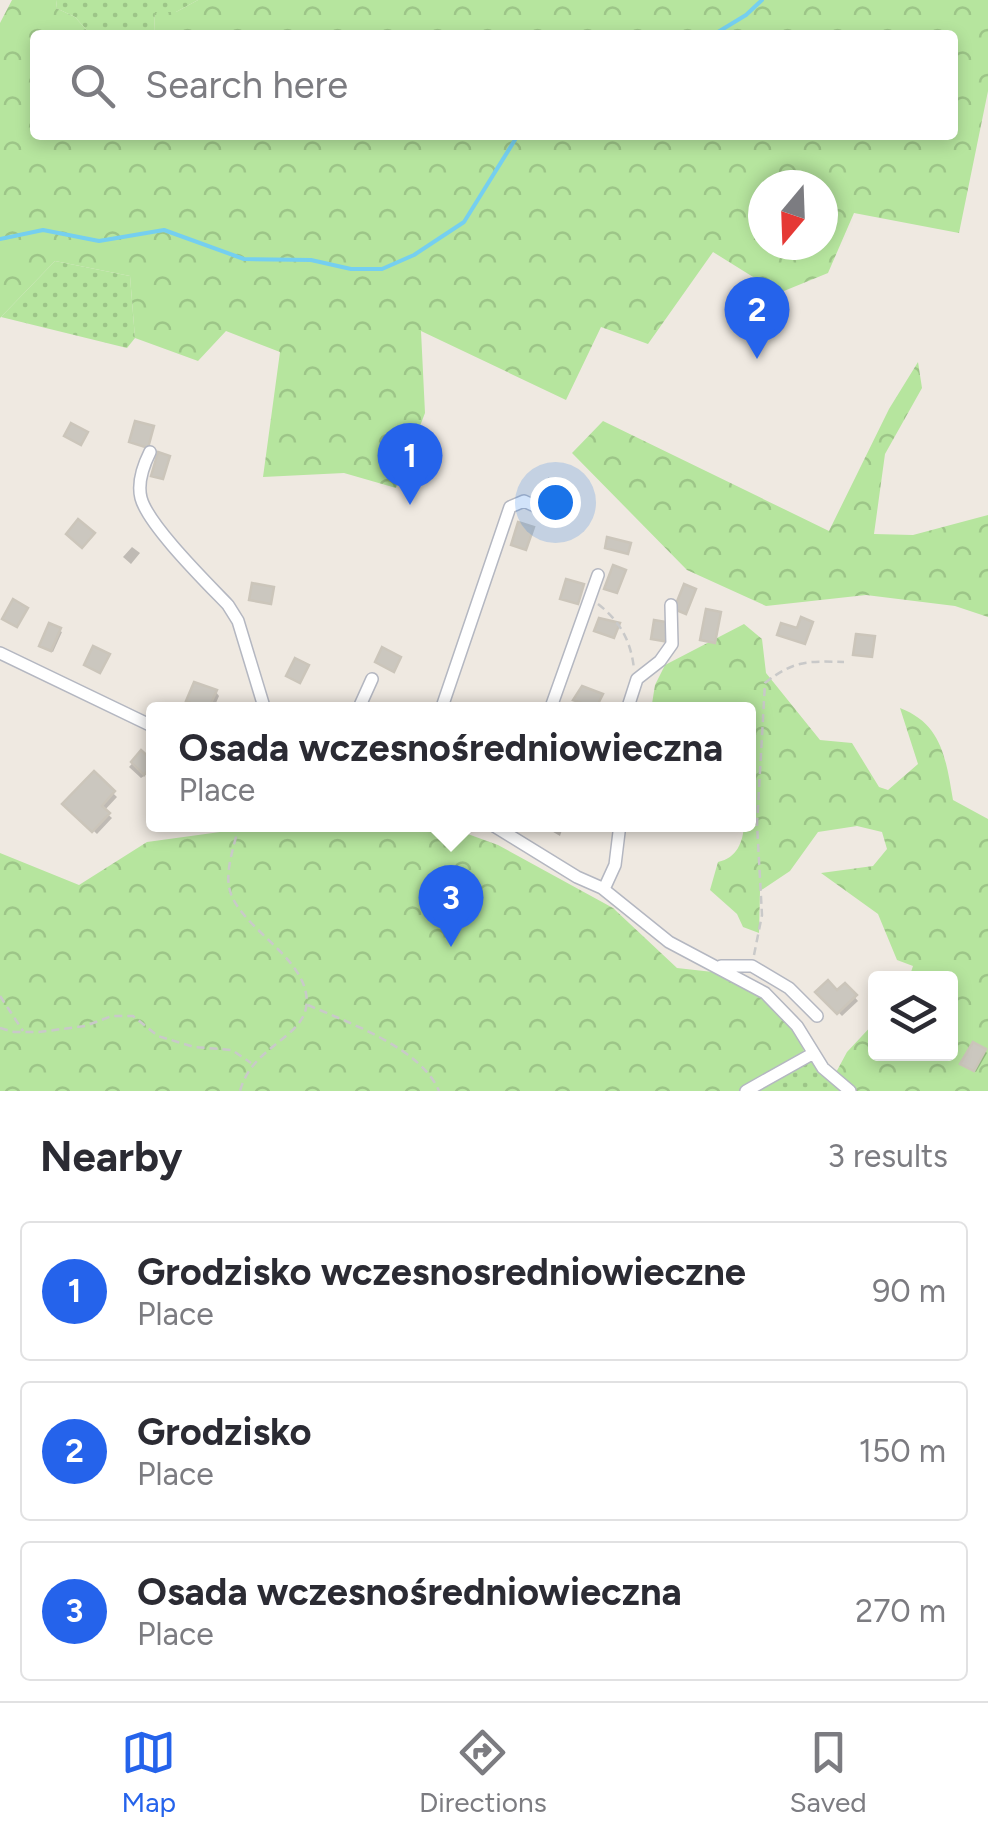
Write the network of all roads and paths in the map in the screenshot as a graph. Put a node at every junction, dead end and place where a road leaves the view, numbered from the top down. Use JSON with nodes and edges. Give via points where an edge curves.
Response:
{"nodes":[{"id":1,"x":150,"y":452,"type":"dead end"},
{"id":2,"x":550,"y":512,"type":"dead end"},
{"id":3,"x":598,"y":575,"type":"dead end"},
{"id":4,"x":588,"y":599,"type":"junction"},
{"id":5,"x":671,"y":605,"type":"dead end"},
{"id":6,"x":0,"y":653,"type":"edge"},
{"id":7,"x":844,"y":662,"type":"dead end"},
{"id":8,"x":372,"y":679,"type":"dead end"},
{"id":9,"x":635,"y":685,"type":"junction"},
{"id":10,"x":263,"y":702,"type":"edge"},
{"id":11,"x":362,"y":702,"type":"edge"},
{"id":12,"x":445,"y":702,"type":"edge"},
{"id":13,"x":553,"y":702,"type":"edge"},
{"id":14,"x":630,"y":702,"type":"edge"},
{"id":15,"x":146,"y":723,"type":"edge"},
{"id":16,"x":237,"y":832,"type":"edge"},
{"id":17,"x":515,"y":832,"type":"edge"},
{"id":18,"x":619,"y":832,"type":"edge"},
{"id":19,"x":604,"y":889,"type":"junction"},
{"id":20,"x":716,"y":966,"type":"junction"},
{"id":21,"x":752,"y":966,"type":"junction"},
{"id":22,"x":0,"y":996,"type":"edge"},
{"id":23,"x":307,"y":1004,"type":"junction"},
{"id":24,"x":818,"y":1016,"type":"dead end"},
{"id":25,"x":0,"y":1028,"type":"edge"},
{"id":26,"x":24,"y":1032,"type":"junction"},
{"id":27,"x":812,"y":1054,"type":"junction"},
{"id":28,"x":252,"y":1064,"type":"junction"},
{"id":29,"x":240,"y":1091,"type":"edge"},
{"id":30,"x":439,"y":1091,"type":"edge"},
{"id":31,"x":746,"y":1091,"type":"edge"},
{"id":32,"x":850,"y":1091,"type":"edge"}],
"edges":[{"from":1,"to":10,"type":"street","via":[[141,471],[141,499],[238,620]]},
{"from":2,"to":12,"type":"street","via":[[524,501],[510,507]]},
{"from":3,"to":4,"type":"street"},
{"from":4,"to":9,"type":"path","via":[[616,618],[630,647]]},
{"from":4,"to":13,"type":"street"},
{"from":5,"to":9,"type":"street","via":[[672,644]]},
{"from":6,"to":15,"type":"street"},
{"from":7,"to":21,"type":"path","via":[[807,660],[765,683],[757,824],[762,915]]},
{"from":8,"to":11,"type":"street"},
{"from":9,"to":14,"type":"street"},
{"from":16,"to":23,"type":"path","via":[[231,893],[282,952],[302,982]]},
{"from":17,"to":19,"type":"street"},
{"from":18,"to":19,"type":"street"},
{"from":19,"to":20,"type":"street","via":[[670,942]]},
{"from":20,"to":21,"type":"street"},
{"from":20,"to":27,"type":"street","via":[[765,994],[797,1026]]},
{"from":21,"to":24,"type":"street"},
{"from":22,"to":26,"type":"path"},
{"from":23,"to":28,"type":"path","via":[[300,1023]]},
{"from":23,"to":30,"type":"path","via":[[409,1056]]},
{"from":25,"to":26,"type":"path"},
{"from":26,"to":28,"type":"path","via":[[132,1016],[158,1036],[194,1048],[232,1050]]},
{"from":27,"to":31,"type":"street"},
{"from":27,"to":32,"type":"street"},
{"from":28,"to":29,"type":"path"}]}
